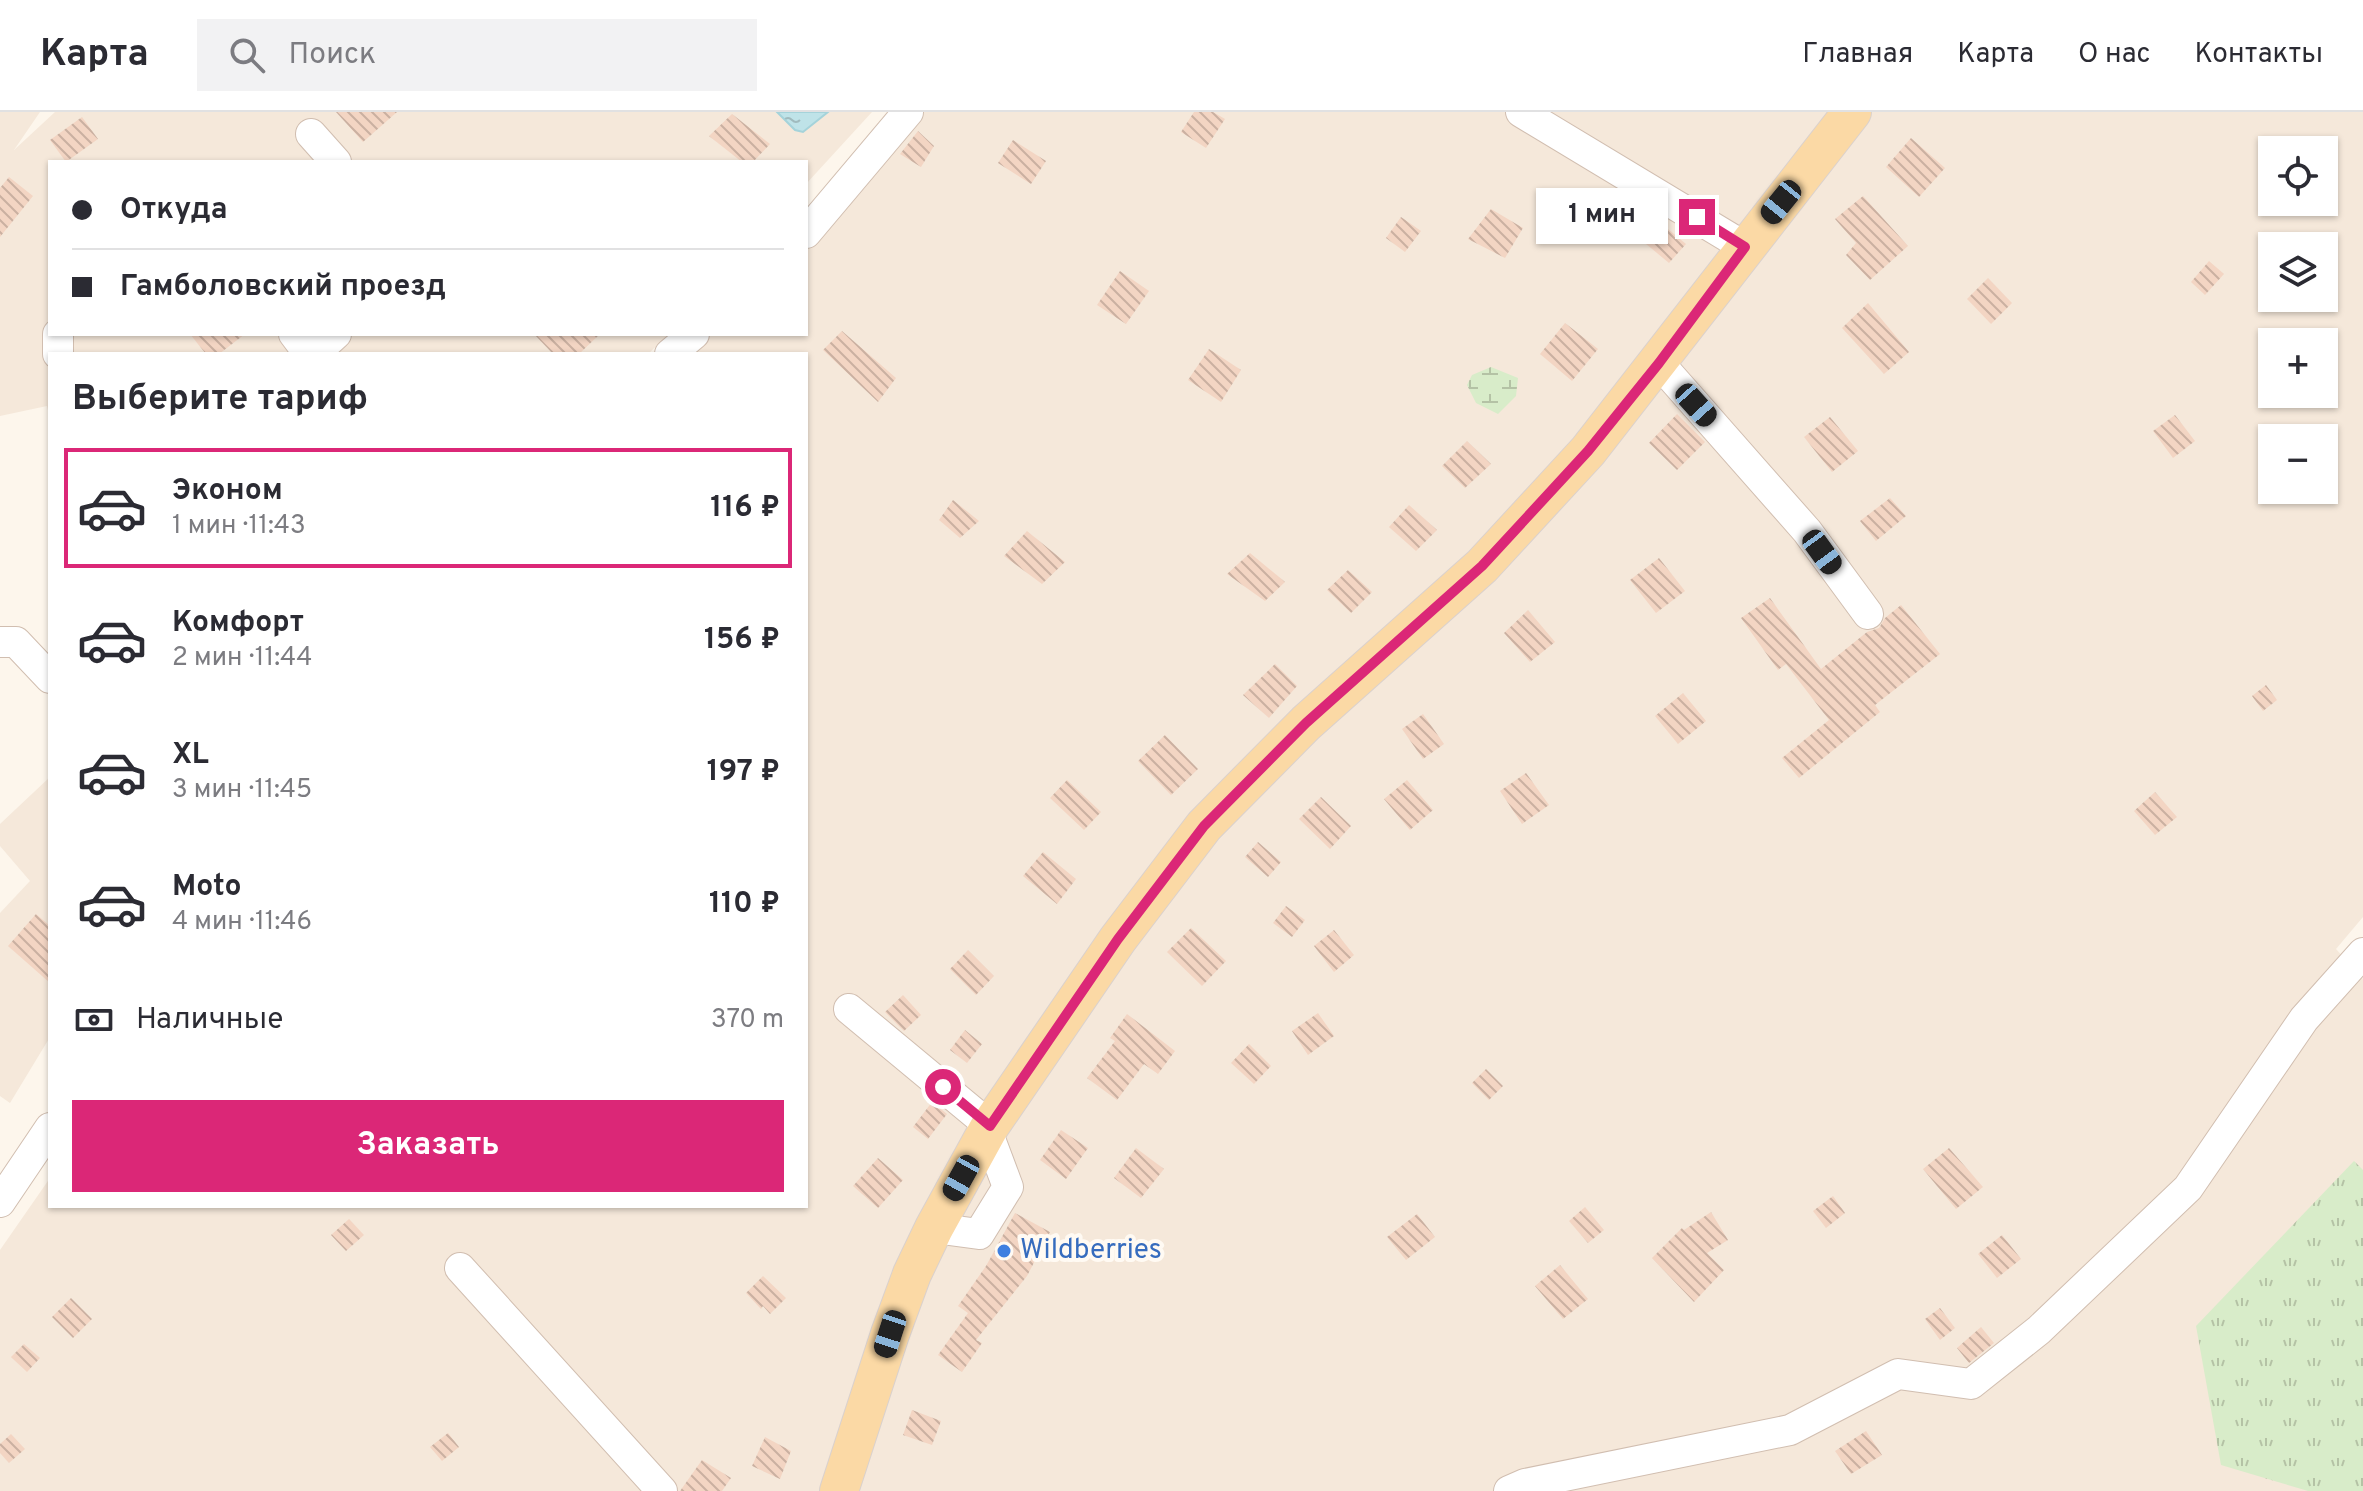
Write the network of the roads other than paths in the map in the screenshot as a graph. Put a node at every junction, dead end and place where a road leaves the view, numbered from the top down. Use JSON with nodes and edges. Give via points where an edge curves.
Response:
{"nodes":[{"id":1,"x":908,"y":112,"type":"edge"},
{"id":2,"x":1521,"y":112,"type":"edge"},
{"id":3,"x":1852,"y":112,"type":"edge"},
{"id":4,"x":311,"y":134,"type":"dead end"},
{"id":5,"x":334,"y":160,"type":"edge"},
{"id":6,"x":808,"y":231,"type":"edge"},
{"id":7,"x":1745,"y":247,"type":"junction"},
{"id":8,"x":296,"y":336,"type":"edge"},
{"id":9,"x":334,"y":336,"type":"edge"},
{"id":10,"x":692,"y":336,"type":"edge"},
{"id":11,"x":310,"y":352,"type":"edge"},
{"id":12,"x":314,"y":352,"type":"edge"},
{"id":13,"x":672,"y":352,"type":"edge"},
{"id":14,"x":1659,"y":363,"type":"junction"},
{"id":15,"x":1868,"y":614,"type":"dead end"},
{"id":16,"x":0,"y":642,"type":"edge"},
{"id":17,"x":48,"y":676,"type":"edge"},
{"id":18,"x":2363,"y":953,"type":"edge"},
{"id":19,"x":849,"y":1009,"type":"dead end"},
{"id":20,"x":989,"y":1129,"type":"junction"},
{"id":21,"x":48,"y":1131,"type":"edge"},
{"id":22,"x":0,"y":1202,"type":"edge"},
{"id":23,"x":460,"y":1268,"type":"dead end"},
{"id":24,"x":662,"y":1491,"type":"edge"},
{"id":25,"x":839,"y":1491,"type":"edge"},
{"id":26,"x":1509,"y":1491,"type":"edge"}],
"edges":[{"from":1,"to":6,"type":"street"},
{"from":2,"to":7,"type":"street"},
{"from":3,"to":7,"type":"main road"},
{"from":4,"to":5,"type":"street"},
{"from":7,"to":14,"type":"main road"},
{"from":8,"to":11,"type":"street"},
{"from":9,"to":12,"type":"street"},
{"from":10,"to":13,"type":"street"},
{"from":14,"to":15,"type":"street","via":[[1807,531]]},
{"from":14,"to":20,"type":"main road","via":[[1588,451],[1482,566],[1306,723],[1204,826],[1118,939]]},
{"from":16,"to":17,"type":"street","via":[[16,642]]},
{"from":18,"to":26,"type":"street","via":[[2304,1019],[2188,1188],[2039,1330],[1971,1384],[1898,1374],[1790,1430]]},
{"from":19,"to":20,"type":"street"},
{"from":20,"to":25,"type":"main road","via":[[912,1274]]},
{"from":21,"to":22,"type":"street"},
{"from":23,"to":24,"type":"street"}]}
